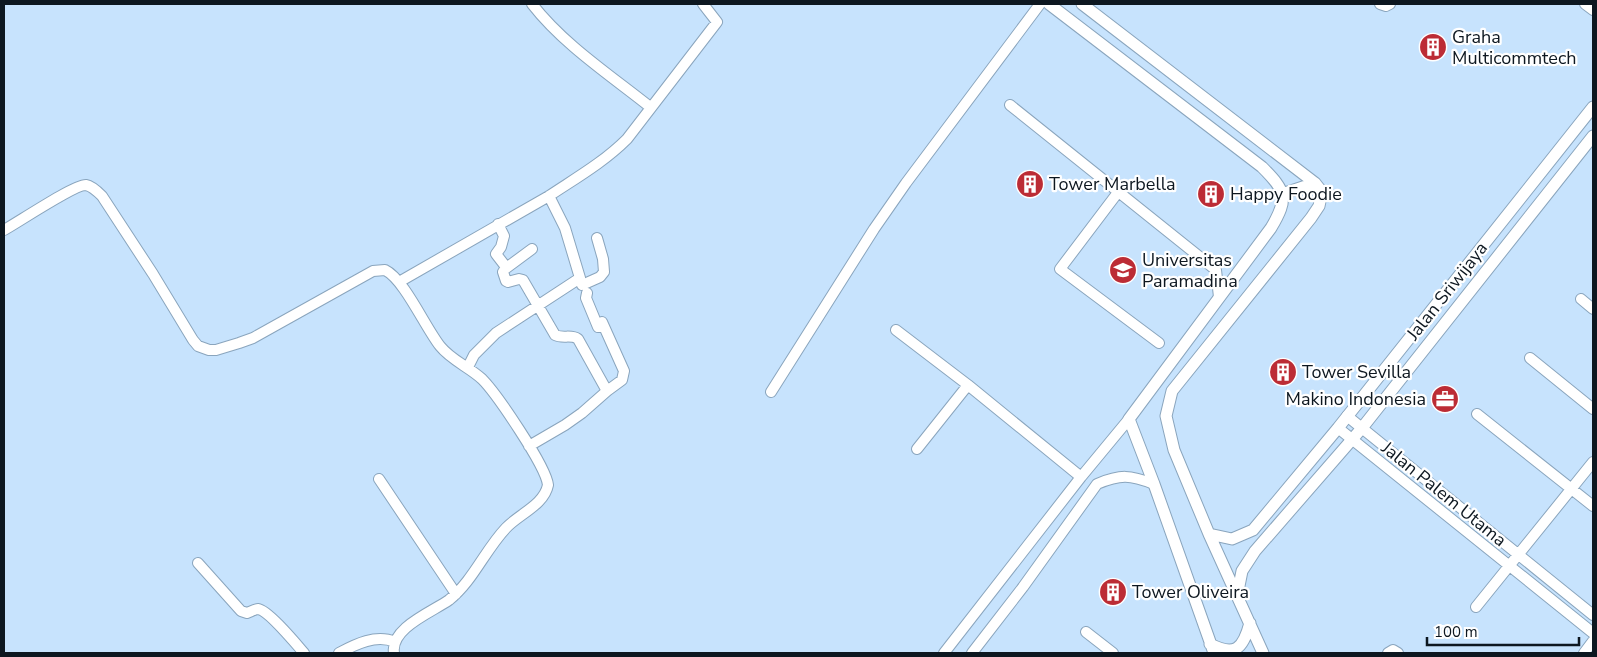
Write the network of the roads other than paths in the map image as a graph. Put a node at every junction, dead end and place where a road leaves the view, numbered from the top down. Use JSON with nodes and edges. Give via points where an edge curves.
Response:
{"nodes":[{"id":1,"x":532,"y":4,"type":"edge"},
{"id":2,"x":702,"y":4,"type":"edge"},
{"id":3,"x":1040,"y":4,"type":"edge"},
{"id":4,"x":1049,"y":4,"type":"edge"},
{"id":5,"x":1082,"y":4,"type":"edge"},
{"id":6,"x":1380,"y":4,"type":"edge"},
{"id":7,"x":1390,"y":4,"type":"edge"},
{"id":8,"x":1586,"y":4,"type":"edge"},
{"id":9,"x":1593,"y":10,"type":"edge"},
{"id":10,"x":1010,"y":105,"type":"dead end"},
{"id":11,"x":650,"y":107,"type":"junction"},
{"id":12,"x":1593,"y":107,"type":"edge"},
{"id":13,"x":1593,"y":136,"type":"edge"},
{"id":14,"x":1315,"y":183,"type":"junction"},
{"id":15,"x":1119,"y":192,"type":"junction"},
{"id":16,"x":1282,"y":194,"type":"junction"},
{"id":17,"x":549,"y":196,"type":"junction"},
{"id":18,"x":498,"y":224,"type":"junction"},
{"id":19,"x":4,"y":230,"type":"edge"},
{"id":20,"x":598,"y":238,"type":"dead end"},
{"id":21,"x":532,"y":249,"type":"dead end"},
{"id":22,"x":506,"y":267,"type":"junction"},
{"id":23,"x":399,"y":282,"type":"junction"},
{"id":24,"x":585,"y":288,"type":"junction"},
{"id":25,"x":1219,"y":298,"type":"junction"},
{"id":26,"x":1581,"y":299,"type":"dead end"},
{"id":27,"x":537,"y":306,"type":"junction"},
{"id":28,"x":1593,"y":309,"type":"edge"},
{"id":29,"x":896,"y":330,"type":"dead end"},
{"id":30,"x":1160,"y":343,"type":"dead end"},
{"id":31,"x":1530,"y":358,"type":"dead end"},
{"id":32,"x":468,"y":367,"type":"junction"},
{"id":33,"x":968,"y":385,"type":"junction"},
{"id":34,"x":607,"y":391,"type":"junction"},
{"id":35,"x":770,"y":392,"type":"dead end"},
{"id":36,"x":1593,"y":409,"type":"edge"},
{"id":37,"x":1477,"y":414,"type":"dead end"},
{"id":38,"x":1348,"y":416,"type":"junction"},
{"id":39,"x":1129,"y":419,"type":"junction"},
{"id":40,"x":1338,"y":428,"type":"junction"},
{"id":41,"x":1366,"y":431,"type":"junction"},
{"id":42,"x":1356,"y":442,"type":"junction"},
{"id":43,"x":529,"y":446,"type":"junction"},
{"id":44,"x":917,"y":449,"type":"dead end"},
{"id":45,"x":1593,"y":462,"type":"edge"},
{"id":46,"x":1081,"y":477,"type":"junction"},
{"id":47,"x":379,"y":479,"type":"dead end"},
{"id":48,"x":1154,"y":484,"type":"junction"},
{"id":49,"x":1572,"y":489,"type":"junction"},
{"id":50,"x":1593,"y":506,"type":"edge"},
{"id":51,"x":1209,"y":534,"type":"junction"},
{"id":52,"x":1519,"y":554,"type":"junction"},
{"id":53,"x":198,"y":563,"type":"dead end"},
{"id":54,"x":1510,"y":565,"type":"junction"},
{"id":55,"x":456,"y":594,"type":"junction"},
{"id":56,"x":1237,"y":596,"type":"junction"},
{"id":57,"x":1476,"y":607,"type":"dead end"},
{"id":58,"x":1593,"y":615,"type":"edge"},
{"id":59,"x":1250,"y":624,"type":"junction"},
{"id":60,"x":1086,"y":632,"type":"dead end"},
{"id":61,"x":1593,"y":633,"type":"edge"},
{"id":62,"x":1593,"y":641,"type":"edge"},
{"id":63,"x":395,"y":642,"type":"junction"},
{"id":64,"x":1212,"y":648,"type":"edge"},
{"id":65,"x":304,"y":653,"type":"edge"},
{"id":66,"x":340,"y":653,"type":"edge"},
{"id":67,"x":394,"y":653,"type":"edge"},
{"id":68,"x":944,"y":653,"type":"edge"},
{"id":69,"x":972,"y":653,"type":"edge"},
{"id":70,"x":1113,"y":653,"type":"edge"},
{"id":71,"x":1263,"y":653,"type":"edge"},
{"id":72,"x":1388,"y":653,"type":"edge"},
{"id":73,"x":1398,"y":653,"type":"edge"},
{"id":74,"x":1584,"y":653,"type":"edge"}],
"edges":[{"from":1,"to":11,"type":"street","via":[[576,49]]},
{"from":2,"to":11,"type":"street","via":[[716,22]]},
{"from":3,"to":35,"type":"street","via":[[906,183]]},
{"from":4,"to":16,"type":"street","via":[[1262,167],[1276,180]]},
{"from":5,"to":14,"type":"street"},
{"from":6,"to":7,"type":"street"},
{"from":8,"to":9,"type":"street"},
{"from":10,"to":15,"type":"street"},
{"from":11,"to":17,"type":"street","via":[[615,151]]},
{"from":12,"to":38,"type":"street","name":"Jalan Sriwijaya"},
{"from":13,"to":41,"type":"street","name":"Jalan Sriwijaya"},
{"from":14,"to":16,"type":"street"},
{"from":14,"to":51,"type":"street","via":[[1323,194],[1317,210],[1172,391],[1166,416],[1174,450]]},
{"from":15,"to":25,"type":"street","via":[[1216,270]]},
{"from":15,"to":30,"type":"street","via":[[1060,268]]},
{"from":16,"to":25,"type":"street","via":[[1283,205],[1272,228]]},
{"from":17,"to":18,"type":"street"},
{"from":17,"to":24,"type":"street","via":[[565,228]]},
{"from":18,"to":22,"type":"street","via":[[504,236],[496,254]]},
{"from":18,"to":23,"type":"street"},
{"from":19,"to":23,"type":"street","via":[[76,188],[91,187],[102,196],[193,340],[201,348],[209,350],[253,338],[373,271],[387,271]]},
{"from":20,"to":24,"type":"street","via":[[604,272]]},
{"from":21,"to":22,"type":"street"},
{"from":22,"to":27,"type":"street","via":[[503,272],[506,280],[523,280]]},
{"from":23,"to":32,"type":"street","via":[[442,348]]},
{"from":24,"to":27,"type":"street"},
{"from":24,"to":34,"type":"street","via":[[598,327],[603,324],[624,371],[621,382]]},
{"from":25,"to":39,"type":"street"},
{"from":26,"to":28,"type":"street"},
{"from":27,"to":32,"type":"street","via":[[496,333],[474,354]]},
{"from":27,"to":34,"type":"street","via":[[555,335],[578,338]]},
{"from":29,"to":33,"type":"street"},
{"from":31,"to":36,"type":"street"},
{"from":32,"to":43,"type":"street","via":[[488,386]]},
{"from":33,"to":44,"type":"street"},
{"from":33,"to":46,"type":"street"},
{"from":34,"to":43,"type":"street","via":[[565,425]]},
{"from":37,"to":49,"type":"street"},
{"from":38,"to":40,"type":"street","name":"Jalan Sriwijaya"},
{"from":38,"to":41,"type":"street","name":"Jalan Palem Utama"},
{"from":39,"to":46,"type":"street"},
{"from":39,"to":48,"type":"street"},
{"from":40,"to":42,"type":"street","name":"Jalan Palem Utama"},
{"from":40,"to":51,"type":"street","name":"Jalan Sriwijaya","via":[[1253,530],[1232,539]]},
{"from":41,"to":42,"type":"street","name":"Jalan Sriwijaya"},
{"from":41,"to":52,"type":"street","name":"Jalan Palem Utama"},
{"from":42,"to":54,"type":"street","name":"Jalan Palem Utama"},
{"from":42,"to":56,"type":"street","name":"Jalan Sriwijaya","via":[[1255,551],[1242,571]]},
{"from":43,"to":55,"type":"street","via":[[548,480],[547,490],[540,500],[505,528]]},
{"from":45,"to":49,"type":"street"},
{"from":46,"to":68,"type":"street"},
{"from":47,"to":55,"type":"street"},
{"from":48,"to":64,"type":"street"},
{"from":48,"to":69,"type":"street","via":[[1131,476],[1114,476],[1097,484]]},
{"from":49,"to":50,"type":"street"},
{"from":49,"to":52,"type":"street"},
{"from":51,"to":56,"type":"street"},
{"from":52,"to":54,"type":"street","name":"Jalan Palem Utama"},
{"from":52,"to":58,"type":"street","name":"Jalan Palem Utama"},
{"from":53,"to":65,"type":"street","via":[[242,611],[263,611]]},
{"from":54,"to":57,"type":"street","name":"Jalan Palem Utama"},
{"from":54,"to":61,"type":"street","name":"Jalan Palem Utama"},
{"from":55,"to":63,"type":"street","via":[[410,624]]},
{"from":56,"to":59,"type":"street"},
{"from":59,"to":64,"type":"street","via":[[1240,647],[1226,651]]},
{"from":59,"to":71,"type":"street"},
{"from":60,"to":70,"type":"street"},
{"from":62,"to":74,"type":"street"},
{"from":63,"to":66,"type":"street","via":[[384,638],[373,640]]},
{"from":63,"to":67,"type":"street"},
{"from":72,"to":73,"type":"street","via":[[1393,650]]}]}
